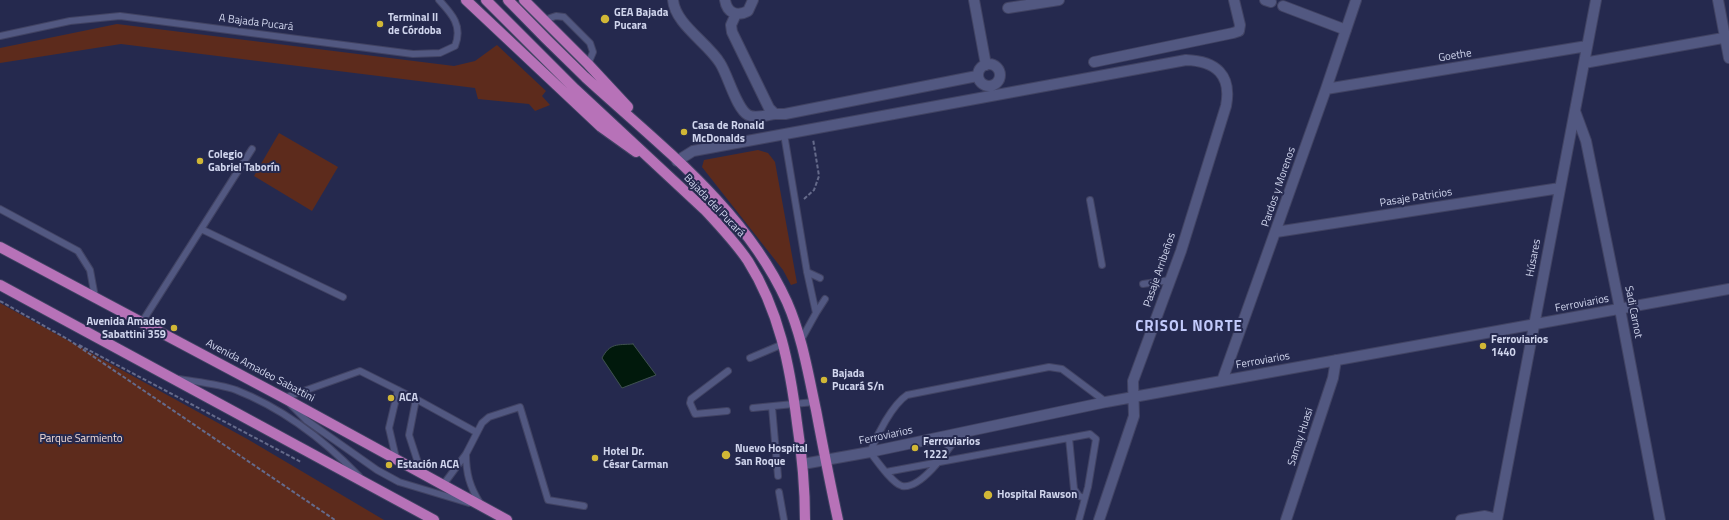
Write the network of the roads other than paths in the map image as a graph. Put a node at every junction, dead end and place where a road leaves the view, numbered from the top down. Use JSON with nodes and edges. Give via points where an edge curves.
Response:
{"nodes":[{"id":1,"x":439,"y":0,"type":"edge"},
{"id":2,"x":466,"y":0,"type":"edge"},
{"id":3,"x":486,"y":0,"type":"edge"},
{"id":4,"x":508,"y":0,"type":"edge"},
{"id":5,"x":524,"y":0,"type":"edge"},
{"id":6,"x":673,"y":0,"type":"edge"},
{"id":7,"x":725,"y":0,"type":"edge"},
{"id":8,"x":753,"y":0,"type":"edge"},
{"id":9,"x":974,"y":0,"type":"edge"},
{"id":10,"x":1059,"y":0,"type":"edge"},
{"id":11,"x":1234,"y":0,"type":"edge"},
{"id":12,"x":1356,"y":0,"type":"edge"},
{"id":13,"x":1596,"y":0,"type":"edge"},
{"id":14,"x":1718,"y":0,"type":"edge"},
{"id":15,"x":1283,"y":6,"type":"dead end"},
{"id":16,"x":1008,"y":8,"type":"dead end"},
{"id":17,"x":736,"y":14,"type":"junction"},
{"id":18,"x":544,"y":20,"type":"junction"},
{"id":19,"x":1346,"y":30,"type":"junction"},
{"id":20,"x":0,"y":36,"type":"edge"},
{"id":21,"x":1727,"y":38,"type":"edge"},
{"id":22,"x":1587,"y":46,"type":"junction"},
{"id":23,"x":1729,"y":58,"type":"edge"},
{"id":24,"x":1094,"y":62,"type":"dead end"},
{"id":25,"x":1584,"y":63,"type":"junction"},
{"id":26,"x":588,"y":64,"type":"junction"},
{"id":27,"x":986,"y":65,"type":"junction"},
{"id":28,"x":978,"y":76,"type":"junction"},
{"id":29,"x":1326,"y":89,"type":"junction"},
{"id":30,"x":1575,"y":111,"type":"junction"},
{"id":31,"x":775,"y":114,"type":"junction"},
{"id":32,"x":784,"y":134,"type":"junction"},
{"id":33,"x":654,"y":138,"type":"junction"},
{"id":34,"x":252,"y":149,"type":"dead end"},
{"id":35,"x":677,"y":161,"type":"junction"},
{"id":36,"x":659,"y":168,"type":"junction"},
{"id":37,"x":1560,"y":188,"type":"junction"},
{"id":38,"x":1090,"y":200,"type":"dead end"},
{"id":39,"x":0,"y":209,"type":"edge"},
{"id":40,"x":201,"y":229,"type":"junction"},
{"id":41,"x":1276,"y":232,"type":"junction"},
{"id":42,"x":0,"y":247,"type":"edge"},
{"id":43,"x":1102,"y":265,"type":"dead end"},
{"id":44,"x":808,"y":272,"type":"junction"},
{"id":45,"x":820,"y":278,"type":"dead end"},
{"id":46,"x":1170,"y":280,"type":"junction"},
{"id":47,"x":1143,"y":284,"type":"dead end"},
{"id":48,"x":0,"y":286,"type":"edge"},
{"id":49,"x":1729,"y":289,"type":"edge"},
{"id":50,"x":95,"y":297,"type":"junction"},
{"id":51,"x":343,"y":297,"type":"dead end"},
{"id":52,"x":825,"y":299,"type":"dead end"},
{"id":53,"x":1620,"y":309,"type":"junction"},
{"id":54,"x":816,"y":313,"type":"junction"},
{"id":55,"x":142,"y":322,"type":"junction"},
{"id":56,"x":1534,"y":325,"type":"junction"},
{"id":57,"x":801,"y":340,"type":"junction"},
{"id":58,"x":783,"y":344,"type":"junction"},
{"id":59,"x":750,"y":358,"type":"dead end"},
{"id":60,"x":1336,"y":360,"type":"junction"},
{"id":61,"x":728,"y":371,"type":"dead end"},
{"id":62,"x":166,"y":376,"type":"junction"},
{"id":63,"x":1222,"y":381,"type":"junction"},
{"id":64,"x":398,"y":390,"type":"junction"},
{"id":65,"x":284,"y":398,"type":"junction"},
{"id":66,"x":1133,"y":398,"type":"junction"},
{"id":67,"x":416,"y":399,"type":"junction"},
{"id":68,"x":814,"y":402,"type":"junction"},
{"id":69,"x":1106,"y":402,"type":"junction"},
{"id":70,"x":795,"y":405,"type":"junction"},
{"id":71,"x":772,"y":407,"type":"junction"},
{"id":72,"x":753,"y":408,"type":"dead end"},
{"id":73,"x":727,"y":411,"type":"dead end"},
{"id":74,"x":476,"y":432,"type":"junction"},
{"id":75,"x":960,"y":433,"type":"junction"},
{"id":76,"x":1069,"y":438,"type":"junction"},
{"id":77,"x":870,"y":452,"type":"junction"},
{"id":78,"x":466,"y":454,"type":"junction"},
{"id":79,"x":396,"y":458,"type":"junction"},
{"id":80,"x":826,"y":461,"type":"junction"},
{"id":81,"x":937,"y":463,"type":"junction"},
{"id":82,"x":803,"y":464,"type":"junction"},
{"id":83,"x":421,"y":472,"type":"junction"},
{"id":84,"x":886,"y":472,"type":"junction"},
{"id":85,"x":778,"y":476,"type":"dead end"},
{"id":86,"x":364,"y":482,"type":"junction"},
{"id":87,"x":443,"y":485,"type":"junction"},
{"id":88,"x":779,"y":492,"type":"dead end"},
{"id":89,"x":1085,"y":498,"type":"junction"},
{"id":90,"x":482,"y":506,"type":"junction"},
{"id":91,"x":584,"y":506,"type":"dead end"},
{"id":92,"x":434,"y":520,"type":"edge"},
{"id":93,"x":507,"y":520,"type":"edge"},
{"id":94,"x":784,"y":520,"type":"edge"},
{"id":95,"x":805,"y":520,"type":"edge"},
{"id":96,"x":838,"y":520,"type":"edge"},
{"id":97,"x":1079,"y":520,"type":"edge"},
{"id":98,"x":1099,"y":520,"type":"edge"},
{"id":99,"x":1286,"y":520,"type":"edge"},
{"id":100,"x":1461,"y":520,"type":"edge"},
{"id":101,"x":1498,"y":520,"type":"edge"},
{"id":102,"x":1660,"y":520,"type":"edge"}],
"edges":[{"from":1,"to":20,"type":"lane","name":"A Bajada Pucará","via":[[457,22],[459,34],[455,46],[448,51],[434,54],[414,54],[120,16],[70,21]]},
{"from":2,"to":36,"type":"main road","via":[[601,127]]},
{"from":3,"to":36,"type":"main road","name":"Bajada del Pucará"},
{"from":4,"to":33,"type":"main road","name":"Bajada del Pucará","via":[[585,76]]},
{"from":5,"to":18,"type":"main road"},
{"from":6,"to":31,"type":"street","via":[[673,6],[680,18],[721,65],[741,108],[747,115],[755,117]]},
{"from":7,"to":17,"type":"street","via":[[728,9]]},
{"from":8,"to":17,"type":"street","via":[[748,11]]},
{"from":9,"to":27,"type":"street"},
{"from":10,"to":16,"type":"street"},
{"from":11,"to":24,"type":"street","via":[[1240,26],[1238,31]]},
{"from":12,"to":19,"type":"street","name":"Pardos y Morenos"},
{"from":13,"to":22,"type":"street","name":"Húsares"},
{"from":14,"to":21,"type":"street"},
{"from":15,"to":19,"type":"street"},
{"from":17,"to":31,"type":"street","via":[[731,25],[732,32],[769,108]]},
{"from":18,"to":26,"type":"main road"},
{"from":18,"to":26,"type":"lane","via":[[556,16],[564,17],[590,43],[593,52]]},
{"from":19,"to":29,"type":"street","name":"Pardos y Morenos"},
{"from":21,"to":23,"type":"street"},
{"from":21,"to":25,"type":"street"},
{"from":22,"to":25,"type":"street","name":"Húsares"},
{"from":22,"to":29,"type":"street","name":"Goethe"},
{"from":25,"to":30,"type":"street","name":"Húsares"},
{"from":26,"to":33,"type":"main road"},
{"from":27,"to":28,"type":"street","via":[[980,69]]},
{"from":27,"to":28,"type":"street","via":[[996,67],[1000,73],[999,81],[993,86],[986,86],[980,83]]},
{"from":28,"to":31,"type":"street"},
{"from":29,"to":41,"type":"street","name":"Pardos y Morenos"},
{"from":30,"to":37,"type":"street","name":"Húsares"},
{"from":30,"to":53,"type":"street","name":"Sadi Carnot","via":[[1586,141]]},
{"from":32,"to":35,"type":"street","via":[[693,151]]},
{"from":32,"to":44,"type":"lane"},
{"from":32,"to":46,"type":"street","name":"Pasaje Arribeños","via":[[1186,60],[1199,61],[1221,73],[1229,92]]},
{"from":33,"to":35,"type":"main road","name":"Bajada del Pucará"},
{"from":34,"to":40,"type":"lane"},
{"from":35,"to":57,"type":"main road","name":"Bajada del Pucará","via":[[736,221],[758,250],[786,302]]},
{"from":36,"to":58,"type":"main road","name":"Bajada del Pucará","via":[[723,230],[748,262],[774,312]]},
{"from":37,"to":41,"type":"street","name":"Pasaje Patricios"},
{"from":37,"to":56,"type":"street","name":"Húsares"},
{"from":38,"to":43,"type":"lane"},
{"from":39,"to":50,"type":"lane","via":[[78,251],[90,270]]},
{"from":40,"to":51,"type":"lane"},
{"from":40,"to":55,"type":"lane"},
{"from":41,"to":63,"type":"street","name":"Pardos y Morenos"},
{"from":42,"to":50,"type":"main road","name":"Avenida Amadeo Sabattini"},
{"from":44,"to":45,"type":"lane"},
{"from":44,"to":54,"type":"lane"},
{"from":46,"to":47,"type":"lane"},
{"from":46,"to":66,"type":"street","name":"Pasaje Arribeños","via":[[1133,381]]},
{"from":48,"to":62,"type":"main road"},
{"from":49,"to":53,"type":"street","name":"Ferroviarios"},
{"from":50,"to":55,"type":"main road","name":"Avenida Amadeo Sabattini"},
{"from":52,"to":54,"type":"lane"},
{"from":53,"to":56,"type":"street","name":"Ferroviarios"},
{"from":53,"to":102,"type":"street","name":"Sadi Carnot"},
{"from":54,"to":57,"type":"lane"},
{"from":55,"to":65,"type":"main road","name":"Avenida Amadeo Sabattini"},
{"from":56,"to":60,"type":"street","name":"Ferroviarios"},
{"from":56,"to":101,"type":"street","name":"Húsares"},
{"from":57,"to":68,"type":"main road","name":"Bajada del Pucará"},
{"from":58,"to":59,"type":"lane"},
{"from":58,"to":70,"type":"main road","name":"Bajada del Pucará"},
{"from":60,"to":63,"type":"street","name":"Ferroviarios"},
{"from":60,"to":99,"type":"street","name":"Samay Huasi","via":[[1333,378]]},
{"from":61,"to":73,"type":"lane","via":[[691,399],[690,404],[695,414]]},
{"from":62,"to":86,"type":"main road"},
{"from":62,"to":86,"type":"lane","via":[[235,390],[277,410],[340,457]]},
{"from":63,"to":66,"type":"street","name":"Ferroviarios"},
{"from":64,"to":65,"type":"lane","via":[[360,372]]},
{"from":64,"to":67,"type":"lane"},
{"from":64,"to":79,"type":"lane","via":[[389,428]]},
{"from":65,"to":79,"type":"main road","name":"Avenida Amadeo Sabattini"},
{"from":65,"to":90,"type":"lane","via":[[306,420],[376,470],[426,492]]},
{"from":66,"to":69,"type":"street","name":"Ferroviarios"},
{"from":66,"to":98,"type":"street","name":"Pasaje Arribeños","via":[[1134,416]]},
{"from":67,"to":74,"type":"lane"},
{"from":67,"to":83,"type":"lane","via":[[409,435]]},
{"from":68,"to":70,"type":"lane"},
{"from":68,"to":80,"type":"main road","name":"Bajada del Pucará"},
{"from":69,"to":75,"type":"street","name":"Ferroviarios"},
{"from":69,"to":77,"type":"lane","via":[[1062,369],[1049,367],[907,395],[898,402]]},
{"from":70,"to":71,"type":"lane"},
{"from":70,"to":82,"type":"main road","name":"Bajada del Pucará"},
{"from":71,"to":72,"type":"lane"},
{"from":71,"to":85,"type":"lane"},
{"from":74,"to":78,"type":"lane"},
{"from":74,"to":91,"type":"lane","via":[[489,417],[520,407],[548,500]]},
{"from":75,"to":77,"type":"street","name":"Ferroviarios"},
{"from":75,"to":81,"type":"lane"},
{"from":76,"to":81,"type":"lane"},
{"from":76,"to":89,"type":"lane","via":[[1074,489],[1079,496]]},
{"from":76,"to":89,"type":"lane","via":[[1090,434],[1096,439]]},
{"from":77,"to":80,"type":"street","name":"Ferroviarios"},
{"from":77,"to":84,"type":"lane"},
{"from":78,"to":87,"type":"lane"},
{"from":78,"to":90,"type":"lane","via":[[470,488]]},
{"from":79,"to":83,"type":"main road","name":"Avenida Amadeo Sabattini"},
{"from":80,"to":82,"type":"street","name":"Ferroviarios"},
{"from":80,"to":96,"type":"main road","name":"Bajada del Pucará"},
{"from":81,"to":84,"type":"lane"},
{"from":81,"to":84,"type":"lane","via":[[921,480],[907,486],[895,482]]},
{"from":82,"to":95,"type":"main road","name":"Bajada del Pucará"},
{"from":83,"to":87,"type":"main road","name":"Avenida Amadeo Sabattini"},
{"from":86,"to":92,"type":"main road"},
{"from":87,"to":90,"type":"main road","name":"Avenida Amadeo Sabattini"},
{"from":88,"to":94,"type":"lane"},
{"from":89,"to":97,"type":"lane"},
{"from":90,"to":93,"type":"main road","name":"Avenida Amadeo Sabattini"},
{"from":100,"to":101,"type":"street","via":[[1485,516]]}]}
